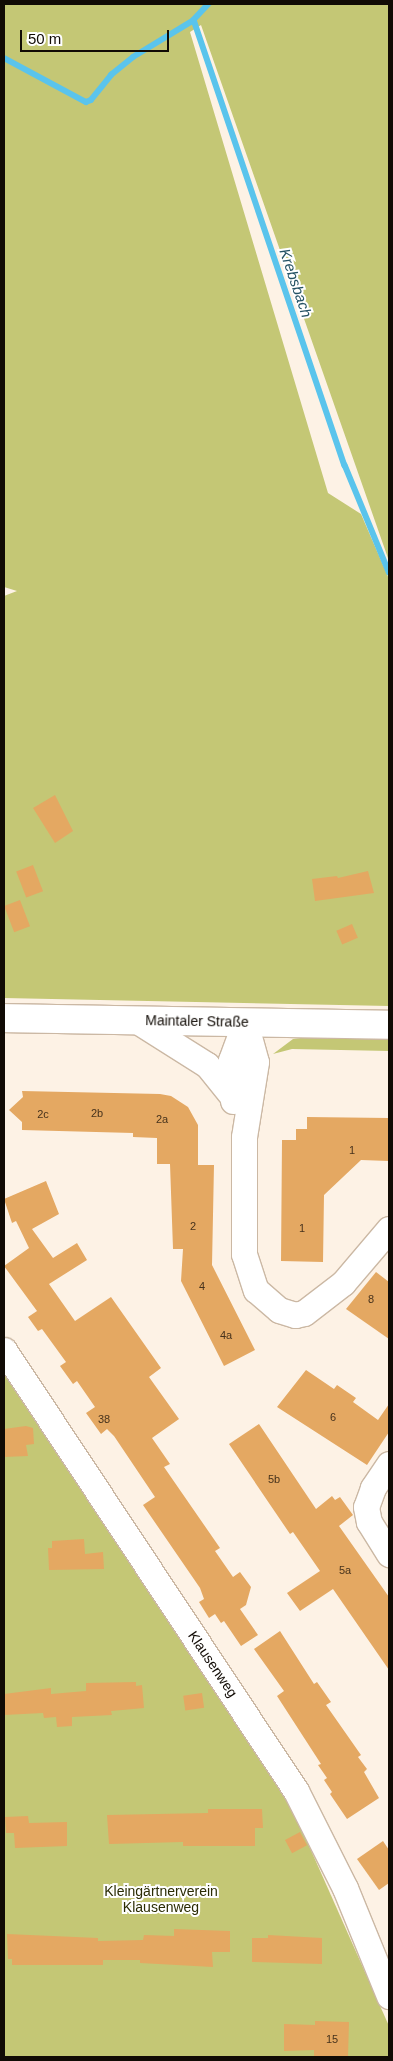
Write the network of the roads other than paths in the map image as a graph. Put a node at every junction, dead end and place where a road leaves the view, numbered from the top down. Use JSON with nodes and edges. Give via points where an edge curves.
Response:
{"nodes":[{"id":1,"x":4,"y":1018,"type":"edge"},
{"id":2,"x":134,"y":1019,"type":"junction"},
{"id":3,"x":245,"y":1022,"type":"junction"},
{"id":4,"x":389,"y":1025,"type":"edge"},
{"id":5,"x":232,"y":1096,"type":"junction"},
{"id":6,"x":244,"y":1137,"type":"junction"},
{"id":7,"x":389,"y":1229,"type":"edge"},
{"id":8,"x":4,"y":1350,"type":"edge"},
{"id":9,"x":389,"y":1464,"type":"edge"},
{"id":10,"x":389,"y":1554,"type":"edge"},
{"id":11,"x":389,"y":1996,"type":"edge"}],
"edges":[{"from":1,"to":2,"type":"main road","name":"Maintaler Straße"},
{"from":2,"to":3,"type":"main road","name":"Maintaler Straße"},
{"from":2,"to":5,"type":"street","via":[[207,1065]]},
{"from":3,"to":4,"type":"main road","name":"Maintaler Straße"},
{"from":3,"to":5,"type":"street","via":[[231,1060]]},
{"from":3,"to":6,"type":"street","via":[[256,1062]]},
{"from":5,"to":6,"type":"street"},
{"from":6,"to":7,"type":"street","via":[[246,1266],[256,1290],[279,1310],[295,1315],[314,1308],[343,1283]]},
{"from":8,"to":11,"type":"street","name":"Klausenweg","via":[[296,1791],[345,1888]]},
{"from":9,"to":10,"type":"street","via":[[372,1488],[366,1507],[366,1516]]}]}
